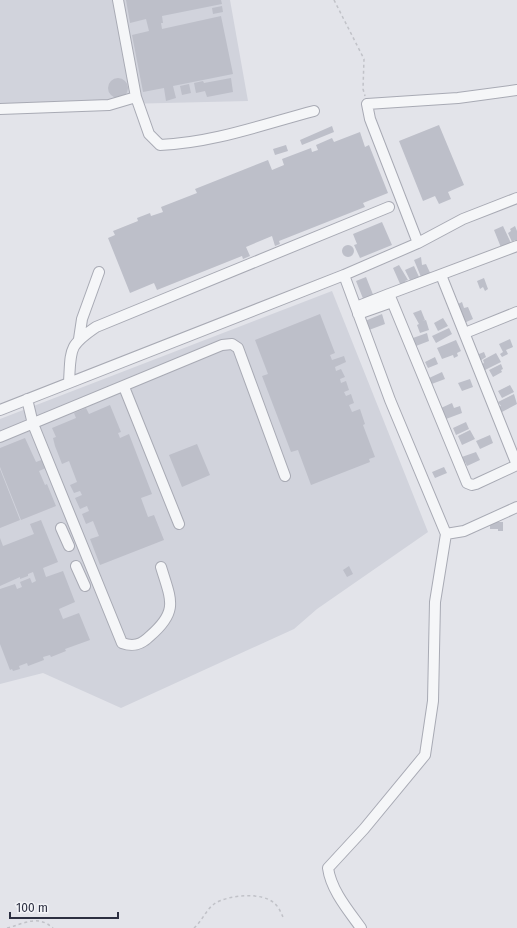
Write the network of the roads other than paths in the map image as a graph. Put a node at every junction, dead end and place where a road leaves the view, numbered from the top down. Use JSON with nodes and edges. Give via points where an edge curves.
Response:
{"nodes":[{"id":1,"x":118,"y":0,"type":"edge"},
{"id":2,"x":517,"y":90,"type":"edge"},
{"id":3,"x":136,"y":97,"type":"junction"},
{"id":4,"x":0,"y":109,"type":"edge"},
{"id":5,"x":314,"y":111,"type":"dead end"},
{"id":6,"x":517,"y":198,"type":"edge"},
{"id":7,"x":389,"y":207,"type":"dead end"},
{"id":8,"x":418,"y":243,"type":"junction"},
{"id":9,"x":517,"y":246,"type":"edge"},
{"id":10,"x":99,"y":272,"type":"dead end"},
{"id":11,"x":344,"y":275,"type":"junction"},
{"id":12,"x":441,"y":275,"type":"junction"},
{"id":13,"x":390,"y":298,"type":"junction"},
{"id":14,"x":357,"y":311,"type":"junction"},
{"id":15,"x":516,"y":314,"type":"edge"},
{"id":16,"x":465,"y":333,"type":"junction"},
{"id":17,"x":78,"y":339,"type":"junction"},
{"id":18,"x":69,"y":382,"type":"junction"},
{"id":19,"x":124,"y":387,"type":"junction"},
{"id":20,"x":26,"y":400,"type":"junction"},
{"id":21,"x":0,"y":410,"type":"edge"},
{"id":22,"x":33,"y":424,"type":"junction"},
{"id":23,"x":0,"y":437,"type":"edge"},
{"id":24,"x":517,"y":465,"type":"edge"},
{"id":25,"x":285,"y":476,"type":"dead end"},
{"id":26,"x":517,"y":507,"type":"edge"},
{"id":27,"x":179,"y":524,"type":"dead end"},
{"id":28,"x":75,"y":531,"type":"junction"},
{"id":29,"x":446,"y":534,"type":"junction"},
{"id":30,"x":69,"y":546,"type":"dead end"},
{"id":31,"x":76,"y":566,"type":"dead end"},
{"id":32,"x":161,"y":567,"type":"dead end"},
{"id":33,"x":92,"y":573,"type":"junction"},
{"id":34,"x":361,"y":928,"type":"edge"}],
"edges":[{"from":1,"to":3,"type":"street"},
{"from":2,"to":8,"type":"street","via":[[458,98],[367,104],[370,119]]},
{"from":3,"to":4,"type":"street","via":[[110,105]]},
{"from":3,"to":5,"type":"street","via":[[149,134],[160,144],[185,144],[223,136]]},
{"from":6,"to":8,"type":"street","via":[[463,219]]},
{"from":7,"to":17,"type":"street","via":[[96,327]]},
{"from":8,"to":11,"type":"street"},
{"from":9,"to":12,"type":"street"},
{"from":10,"to":17,"type":"street","via":[[82,319]]},
{"from":11,"to":14,"type":"street"},
{"from":11,"to":18,"type":"street"},
{"from":12,"to":13,"type":"street"},
{"from":12,"to":16,"type":"street"},
{"from":13,"to":14,"type":"street"},
{"from":13,"to":24,"type":"street","via":[[467,483],[476,484]]},
{"from":14,"to":29,"type":"street","via":[[390,400]]},
{"from":15,"to":16,"type":"street"},
{"from":16,"to":24,"type":"street"},
{"from":17,"to":18,"type":"street","via":[[73,348]]},
{"from":18,"to":20,"type":"street"},
{"from":19,"to":22,"type":"street"},
{"from":19,"to":25,"type":"street","via":[[222,345],[232,344],[238,348]]},
{"from":19,"to":27,"type":"street"},
{"from":20,"to":21,"type":"street"},
{"from":20,"to":22,"type":"street"},
{"from":22,"to":23,"type":"street"},
{"from":22,"to":28,"type":"street"},
{"from":26,"to":29,"type":"street","via":[[464,531]]},
{"from":28,"to":30,"type":"street","via":[[62,532]]},
{"from":28,"to":33,"type":"street"},
{"from":29,"to":34,"type":"street","via":[[434,602],[433,701],[425,755],[328,868],[329,878]]},
{"from":31,"to":33,"type":"street","via":[[84,582]]},
{"from":32,"to":33,"type":"street","via":[[170,597],[170,612],[164,624],[145,641],[132,646],[122,643]]}]}
